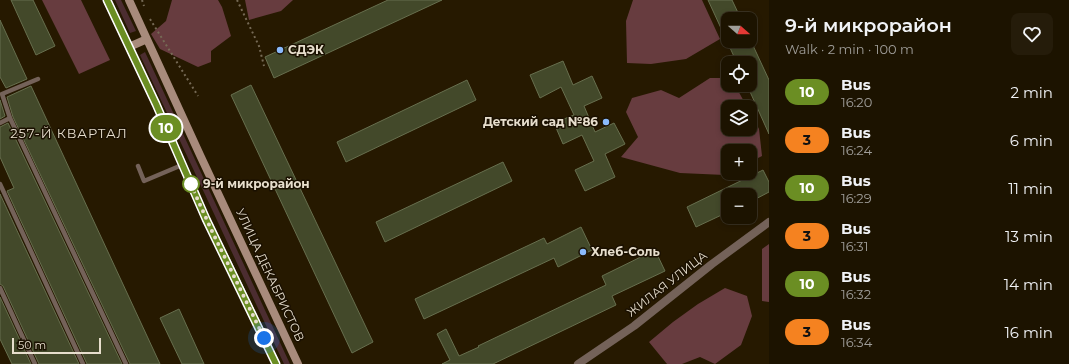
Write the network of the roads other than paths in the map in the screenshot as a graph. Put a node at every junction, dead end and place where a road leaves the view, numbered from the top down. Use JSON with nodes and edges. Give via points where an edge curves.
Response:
{"nodes":[{"id":1,"x":107,"y":0,"type":"edge"},
{"id":2,"x":129,"y":0,"type":"edge"},
{"id":3,"x":147,"y":39,"type":"junction"},
{"id":4,"x":129,"y":47,"type":"junction"},
{"id":5,"x":38,"y":79,"type":"dead end"},
{"id":6,"x":10,"y":118,"type":"junction"},
{"id":7,"x":0,"y":123,"type":"edge"},
{"id":8,"x":182,"y":165,"type":"junction"},
{"id":9,"x":138,"y":166,"type":"dead end"},
{"id":10,"x":0,"y":184,"type":"edge"},
{"id":11,"x":769,"y":222,"type":"edge"},
{"id":12,"x":0,"y":288,"type":"edge"},
{"id":13,"x":35,"y":364,"type":"edge"},
{"id":14,"x":83,"y":364,"type":"edge"},
{"id":15,"x":126,"y":364,"type":"edge"},
{"id":16,"x":276,"y":364,"type":"edge"},
{"id":17,"x":298,"y":364,"type":"edge"},
{"id":18,"x":578,"y":364,"type":"edge"}],
"edges":[{"from":1,"to":4,"type":"street"},
{"from":2,"to":3,"type":"street","name":"УЛИЦА ДЕКАБРИСТОВ"},
{"from":3,"to":4,"type":"street"},
{"from":3,"to":17,"type":"street","name":"УЛИЦА ДЕКАБРИСТОВ"},
{"from":4,"to":8,"type":"street"},
{"from":5,"to":6,"type":"lane","via":[[2,94]]},
{"from":6,"to":7,"type":"lane"},
{"from":6,"to":15,"type":"lane"},
{"from":8,"to":9,"type":"lane","via":[[144,181]]},
{"from":8,"to":16,"type":"street"},
{"from":10,"to":14,"type":"lane"},
{"from":11,"to":18,"type":"street","name":"ЖИЛАЯ УЛИЦА","via":[[634,326]]},
{"from":12,"to":13,"type":"lane"}]}
